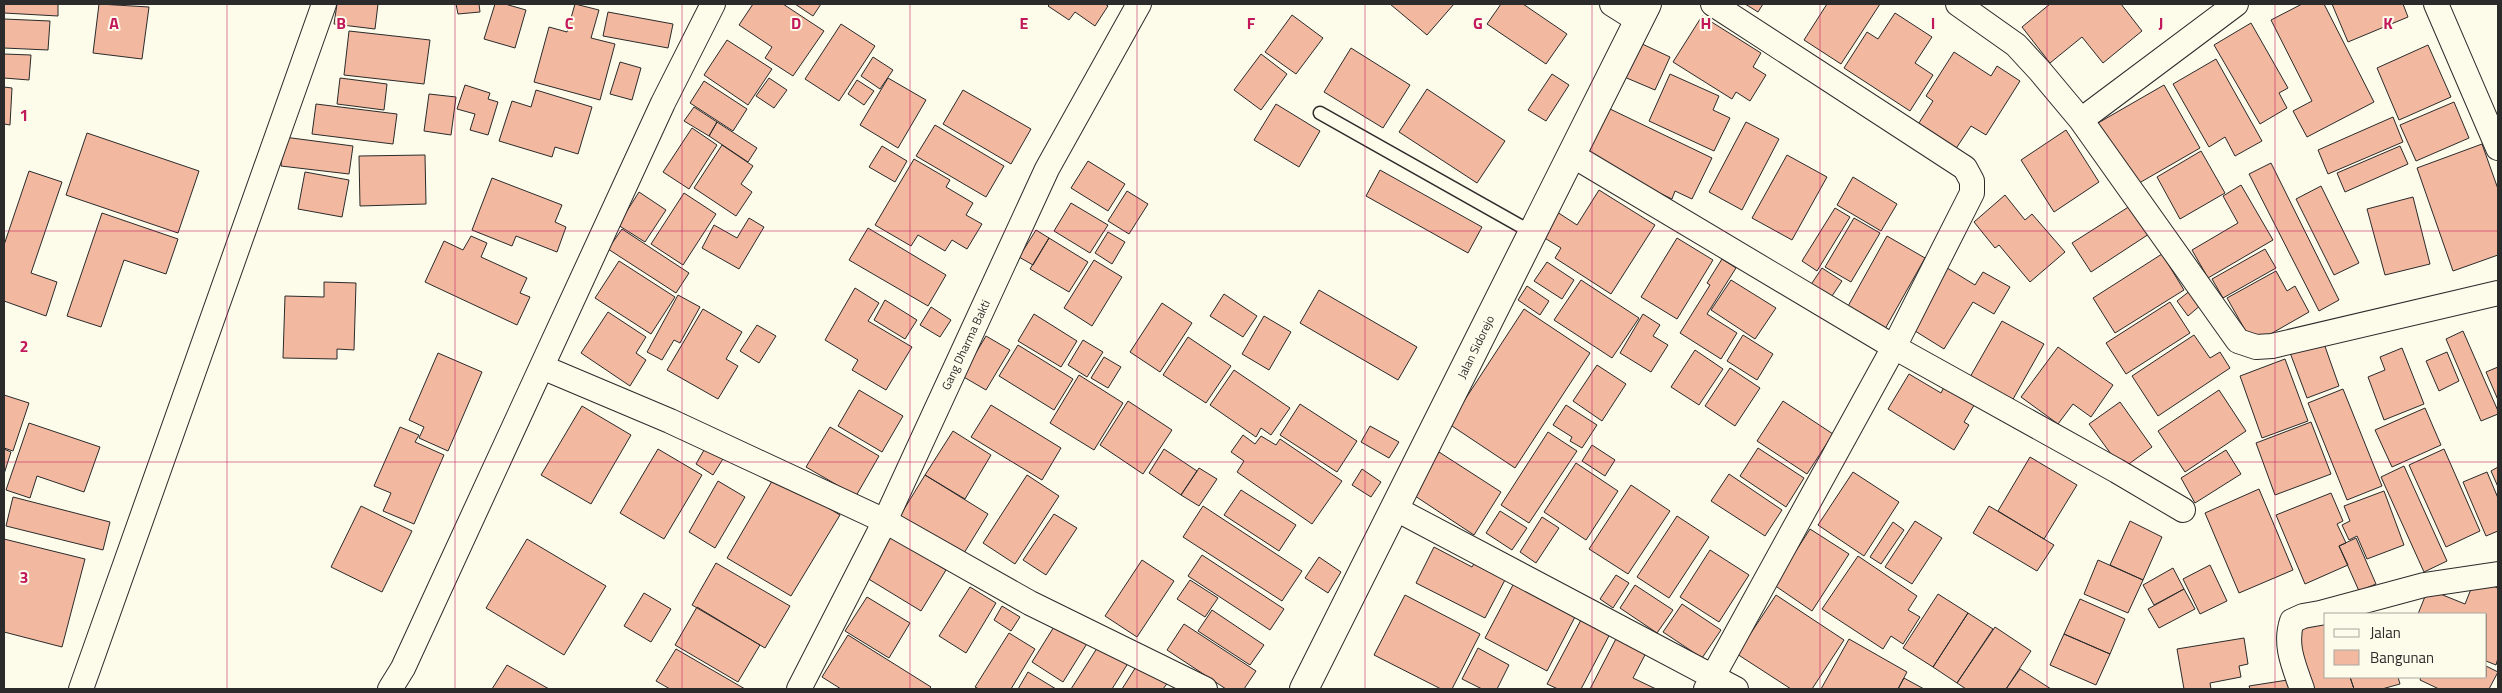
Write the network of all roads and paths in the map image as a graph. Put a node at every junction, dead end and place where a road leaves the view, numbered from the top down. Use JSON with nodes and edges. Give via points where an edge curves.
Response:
{"nodes":[{"id":1,"x":324,"y":4,"type":"edge"},
{"id":2,"x":713,"y":4,"type":"edge"},
{"id":3,"x":1139,"y":4,"type":"edge"},
{"id":4,"x":1612,"y":4,"type":"edge"},
{"id":5,"x":1713,"y":4,"type":"edge"},
{"id":6,"x":1958,"y":4,"type":"edge"},
{"id":7,"x":2236,"y":4,"type":"edge"},
{"id":8,"x":2436,"y":4,"type":"edge"},
{"id":9,"x":1643,"y":13,"type":"edge"},
{"id":10,"x":1320,"y":113,"type":"dead end"},
{"id":11,"x":2081,"y":120,"type":"junction"},
{"id":12,"x":2498,"y":148,"type":"edge"},
{"id":13,"x":1572,"y":155,"type":"junction"},
{"id":14,"x":1533,"y":233,"type":"junction"},
{"id":15,"x":2498,"y":293,"type":"edge"},
{"id":16,"x":1894,"y":347,"type":"junction"},
{"id":17,"x":542,"y":367,"type":"junction"},
{"id":18,"x":1396,"y":510,"type":"junction"},
{"id":19,"x":2183,"y":510,"type":"dead end"},
{"id":20,"x":885,"y":521,"type":"junction"},
{"id":21,"x":2498,"y":574,"type":"edge"},
{"id":22,"x":1710,"y":684,"type":"edge"},
{"id":23,"x":806,"y":687,"type":"edge"},
{"id":24,"x":81,"y":689,"type":"edge"},
{"id":25,"x":390,"y":689,"type":"edge"},
{"id":26,"x":1205,"y":689,"type":"edge"},
{"id":27,"x":1304,"y":689,"type":"edge"},
{"id":28,"x":1736,"y":689,"type":"edge"},
{"id":29,"x":2302,"y":689,"type":"edge"}],
"edges":[{"from":1,"to":24,"type":"street"},
{"from":2,"to":17,"type":"street","via":[[663,103]]},
{"from":3,"to":20,"type":"street","name":"Gang Dharma Bakti","via":[[1047,169]]},
{"from":4,"to":9,"type":"street"},
{"from":5,"to":16,"type":"street","via":[[1965,168],[1969,174],[1972,193]]},
{"from":6,"to":11,"type":"street","via":[[2016,45]]},
{"from":7,"to":11,"type":"street"},
{"from":8,"to":12,"type":"street"},
{"from":9,"to":13,"type":"street","name":"Jalan Sidorejo"},
{"from":10,"to":14,"type":"lane"},
{"from":11,"to":15,"type":"street","via":[[2232,335],[2246,345],[2272,346]]},
{"from":13,"to":14,"type":"street","name":"Jalan Sidorejo"},
{"from":13,"to":16,"type":"street"},
{"from":14,"to":18,"type":"street","name":"Jalan Sidorejo"},
{"from":16,"to":19,"type":"street"},
{"from":16,"to":22,"type":"street"},
{"from":17,"to":20,"type":"street","via":[[670,421]]},
{"from":17,"to":25,"type":"street"},
{"from":18,"to":22,"type":"street"},
{"from":18,"to":27,"type":"street","name":"Jalan Sidorejo"},
{"from":20,"to":23,"type":"street","name":"Gang Dharma Bakti"},
{"from":20,"to":26,"type":"street","via":[[1030,603]]},
{"from":21,"to":29,"type":"street","via":[[2424,585],[2292,621],[2288,632],[2290,654]]},
{"from":22,"to":28,"type":"street"}]}
